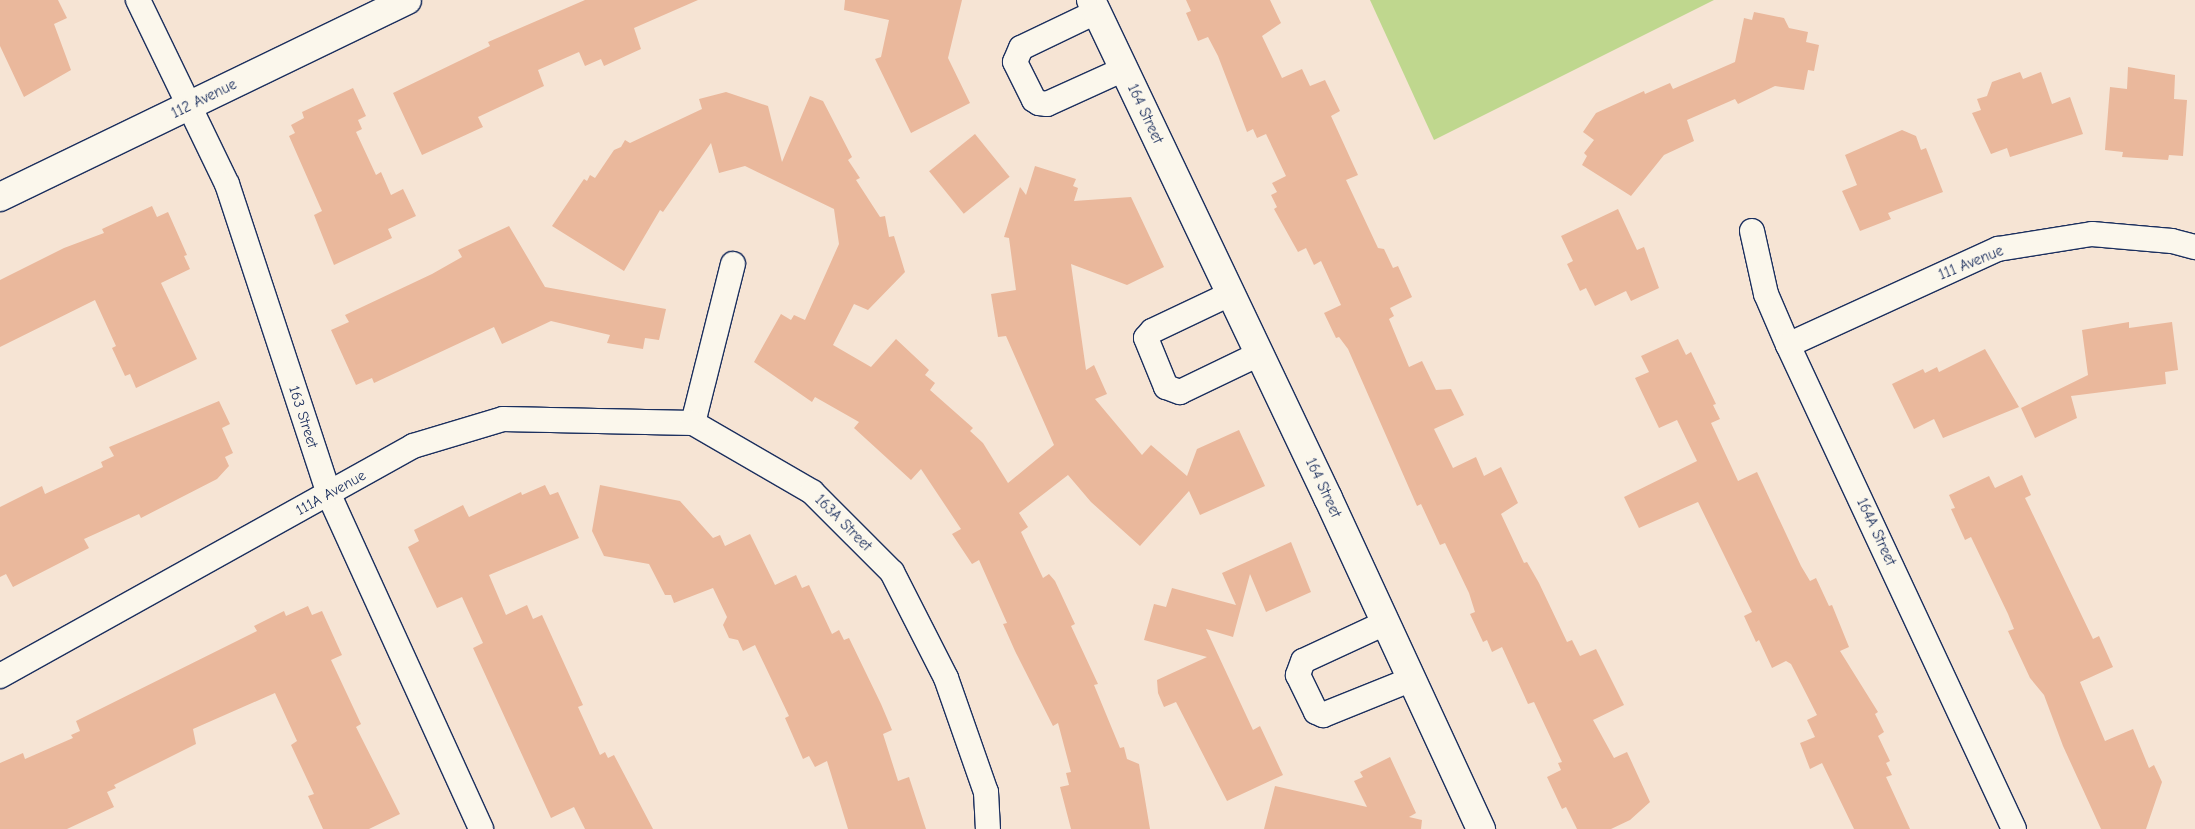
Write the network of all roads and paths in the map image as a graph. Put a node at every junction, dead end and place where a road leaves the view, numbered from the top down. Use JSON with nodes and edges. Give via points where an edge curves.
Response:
{"nodes":[{"id":1,"x":138,"y":0,"type":"edge"},
{"id":2,"x":408,"y":0,"type":"edge"},
{"id":3,"x":1094,"y":6,"type":"edge"},
{"id":4,"x":1124,"y":69,"type":"junction"},
{"id":5,"x":189,"y":106,"type":"junction"},
{"id":6,"x":0,"y":197,"type":"edge"},
{"id":7,"x":1752,"y":230,"type":"dead end"},
{"id":8,"x":2195,"y":247,"type":"edge"},
{"id":9,"x":733,"y":264,"type":"dead end"},
{"id":10,"x":1230,"y":294,"type":"junction"},
{"id":11,"x":1788,"y":345,"type":"junction"},
{"id":12,"x":1259,"y":354,"type":"junction"},
{"id":13,"x":693,"y":423,"type":"junction"},
{"id":14,"x":329,"y":495,"type":"junction"},
{"id":15,"x":1385,"y":623,"type":"junction"},
{"id":16,"x":0,"y":676,"type":"edge"},
{"id":17,"x":1412,"y":679,"type":"junction"},
{"id":18,"x":480,"y":829,"type":"edge"},
{"id":19,"x":988,"y":829,"type":"edge"},
{"id":20,"x":1480,"y":829,"type":"edge"},
{"id":21,"x":2014,"y":829,"type":"edge"}],
"edges":[{"from":1,"to":5,"type":"street","name":"163 Street"},
{"from":2,"to":5,"type":"street","name":"112 Avenue"},
{"from":3,"to":4,"type":"street","name":"164 Street"},
{"from":3,"to":4,"type":"street","name":"164 Street","via":[[1021,48],[1015,62],[1034,100],[1048,104]]},
{"from":4,"to":10,"type":"street","name":"164 Street"},
{"from":5,"to":6,"type":"street","name":"112 Avenue"},
{"from":5,"to":14,"type":"street","name":"163 Street","via":[[227,184]]},
{"from":7,"to":11,"type":"street","name":"164A Street","via":[[1766,294]]},
{"from":8,"to":11,"type":"street","name":"111 Avenue","via":[[2092,234],[1998,250]]},
{"from":9,"to":13,"type":"street"},
{"from":10,"to":12,"type":"street","name":"164 Street"},
{"from":10,"to":12,"type":"street","via":[[1152,331],[1146,338],[1166,386],[1180,392]]},
{"from":11,"to":21,"type":"street","name":"164A Street"},
{"from":12,"to":15,"type":"street","name":"164 Street"},
{"from":13,"to":14,"type":"street","name":"111A Avenue","via":[[502,419],[413,446]]},
{"from":13,"to":19,"type":"street","name":"163A Street","via":[[812,492],[892,572],[946,678],[986,792]]},
{"from":14,"to":16,"type":"street","name":"111A Avenue"},
{"from":14,"to":18,"type":"street","name":"163 Street"},
{"from":15,"to":17,"type":"street","name":"164 Street"},
{"from":15,"to":17,"type":"street","via":[[1303,661],[1298,675],[1316,712],[1323,715]]},
{"from":17,"to":20,"type":"street","name":"164 Street"}]}
